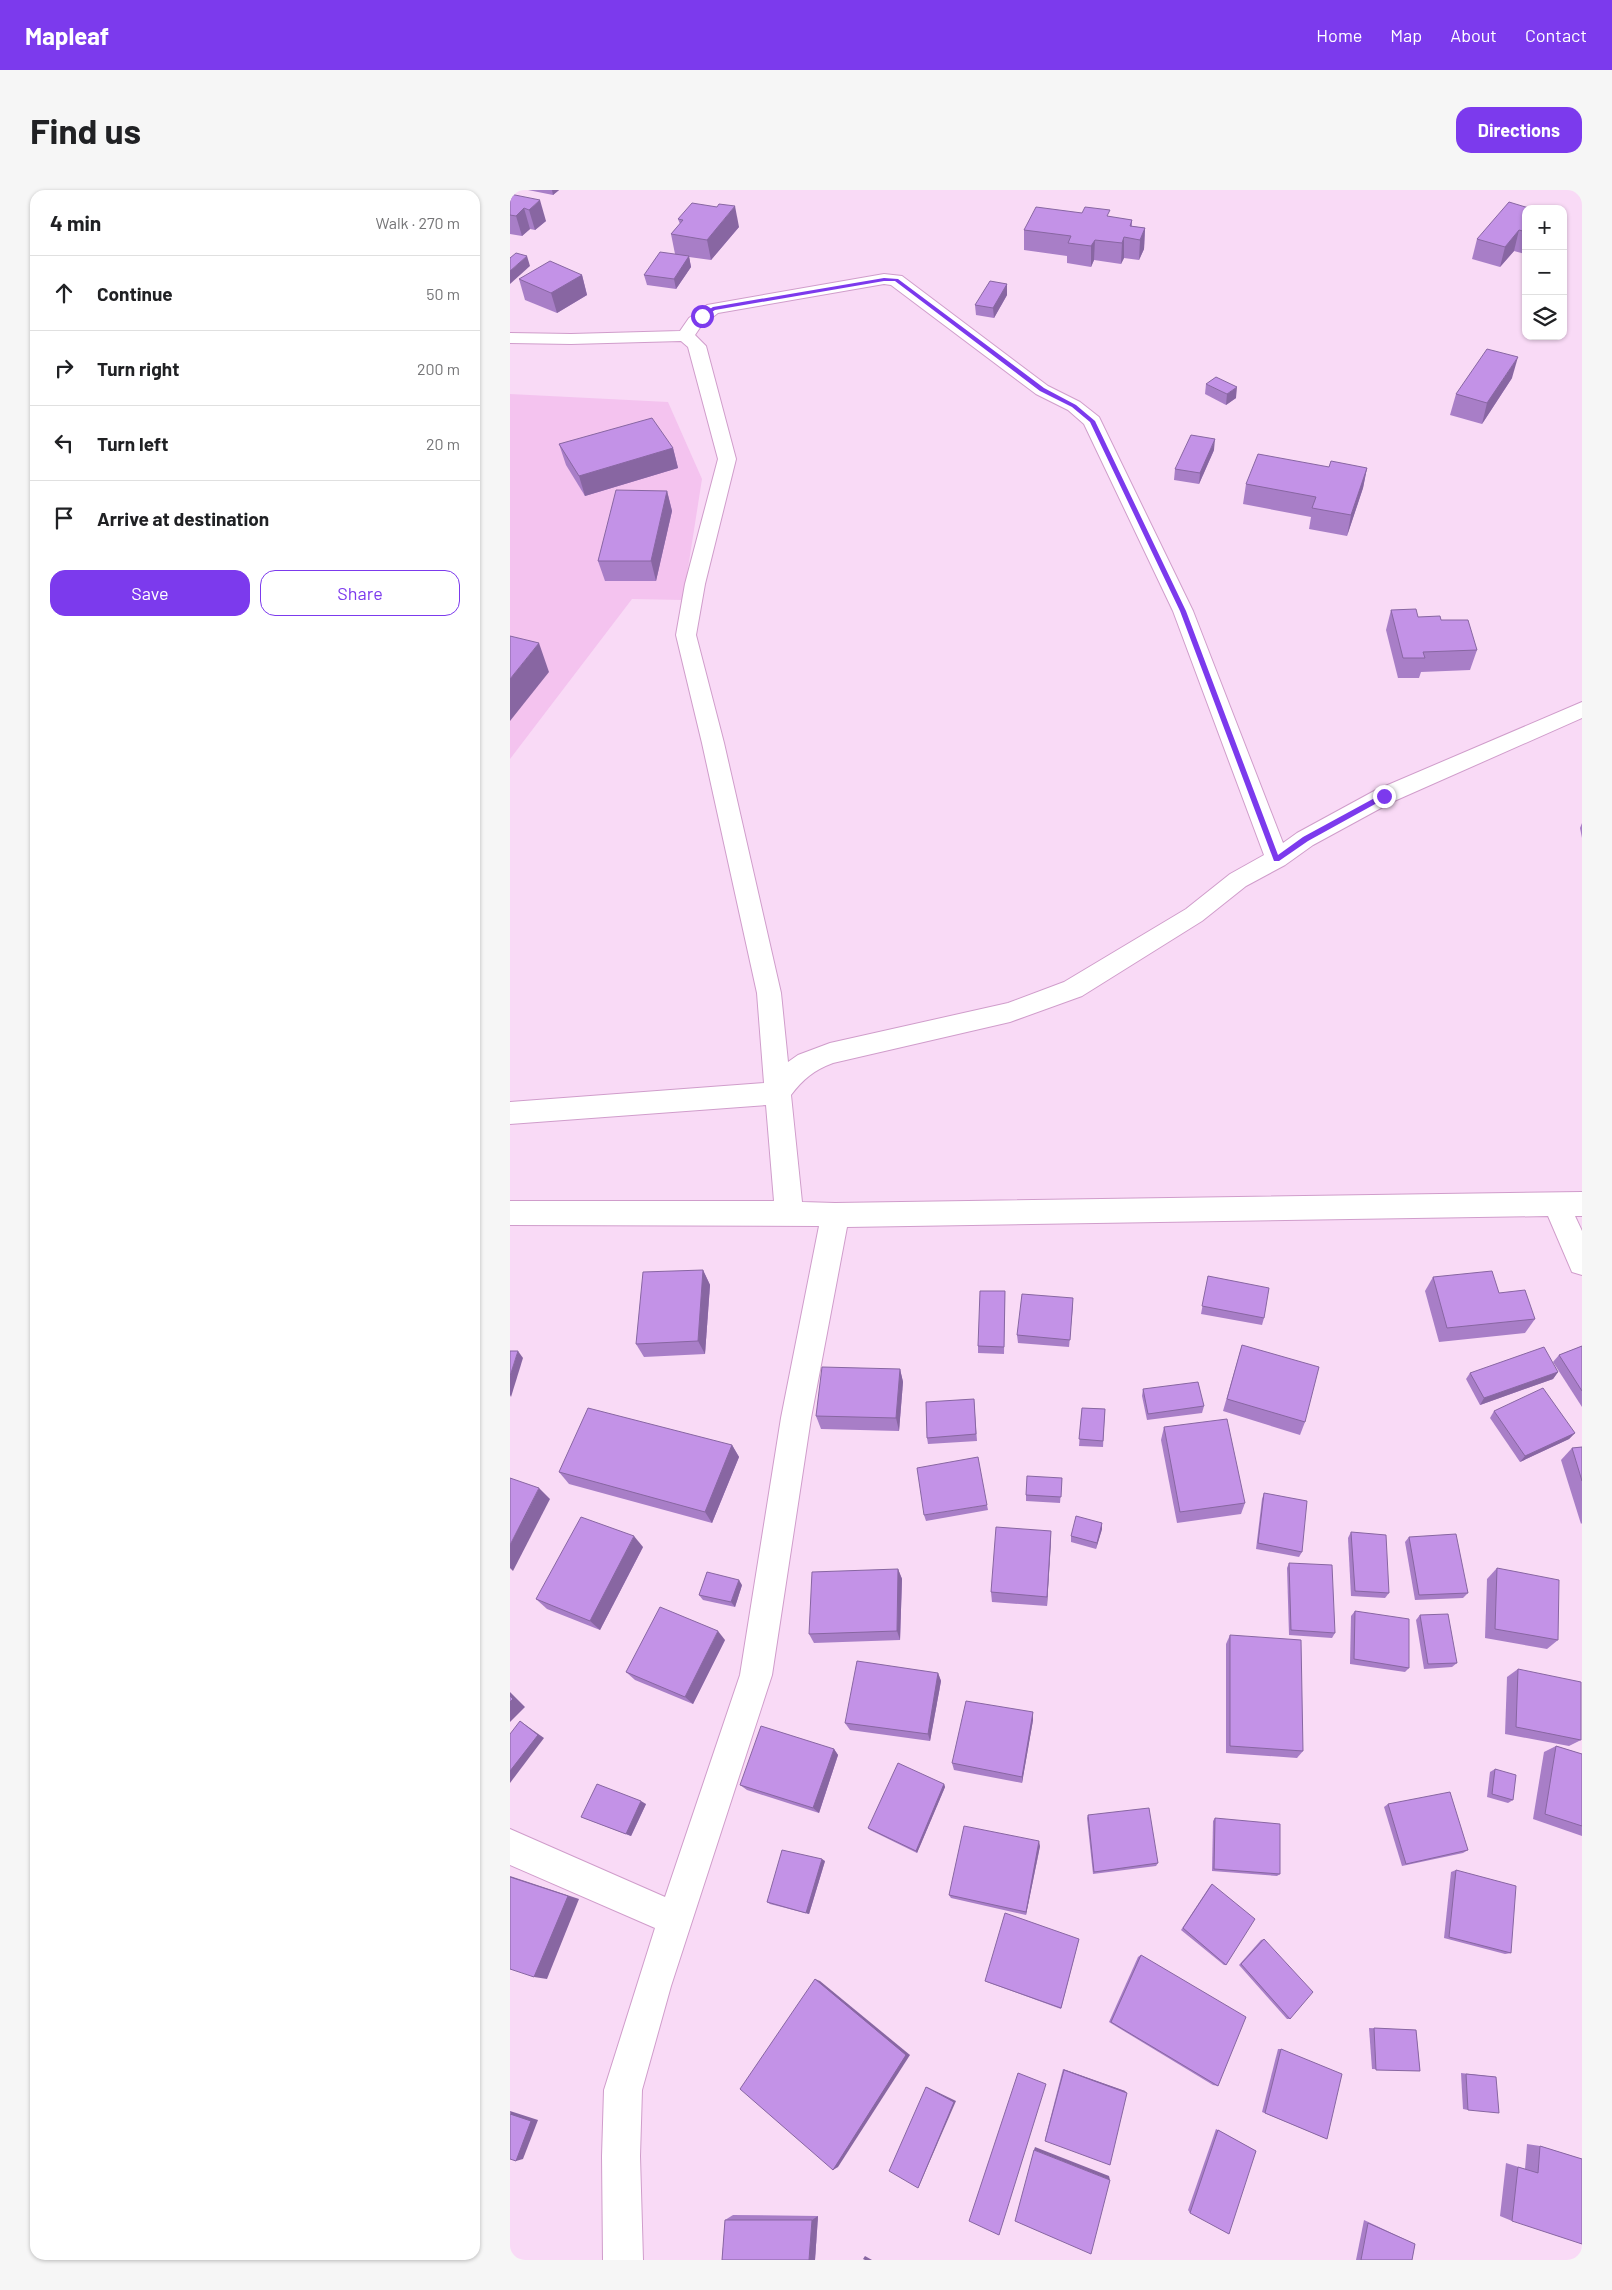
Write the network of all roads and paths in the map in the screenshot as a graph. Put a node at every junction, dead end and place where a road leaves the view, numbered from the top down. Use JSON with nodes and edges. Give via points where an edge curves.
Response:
{"nodes":[{"id":1,"x":685,"y":336,"type":"junction"},
{"id":2,"x":510,"y":338,"type":"edge"},
{"id":3,"x":1582,"y":709,"type":"edge"},
{"id":4,"x":1276,"y":859,"type":"junction"},
{"id":5,"x":778,"y":1093,"type":"junction"},
{"id":6,"x":510,"y":1113,"type":"edge"},
{"id":7,"x":1569,"y":1205,"type":"edge"},
{"id":8,"x":510,"y":1213,"type":"edge"},
{"id":9,"x":789,"y":1213,"type":"junction"},
{"id":10,"x":835,"y":1215,"type":"junction"},
{"id":11,"x":1582,"y":1263,"type":"edge"},
{"id":12,"x":510,"y":1846,"type":"edge"},
{"id":13,"x":676,"y":1919,"type":"junction"},
{"id":14,"x":623,"y":2260,"type":"edge"}],
"edges":[{"from":1,"to":2,"type":"street"},
{"from":1,"to":4,"type":"street","via":[[695,322],[713,309],[884,279],[896,280],[1042,390],[1074,406],[1092,421],[1183,611]]},
{"from":1,"to":5,"type":"street","via":[[697,346],[727,459],[695,584],[686,635],[714,743],[769,994]]},
{"from":3,"to":4,"type":"street","via":[[1384,796]]},
{"from":4,"to":5,"type":"street","via":[[1238,880],[1194,915],[1073,989],[1010,1012],[830,1052],[807,1062],[793,1073]]},
{"from":5,"to":6,"type":"street"},
{"from":5,"to":9,"type":"street"},
{"from":7,"to":10,"type":"street"},
{"from":7,"to":11,"type":"street"},
{"from":8,"to":9,"type":"street"},
{"from":9,"to":10,"type":"street"},
{"from":10,"to":13,"type":"street","via":[[796,1418],[756,1675]]},
{"from":12,"to":13,"type":"street"},
{"from":13,"to":14,"type":"street","via":[[623,2090],[620,2156]]}]}
